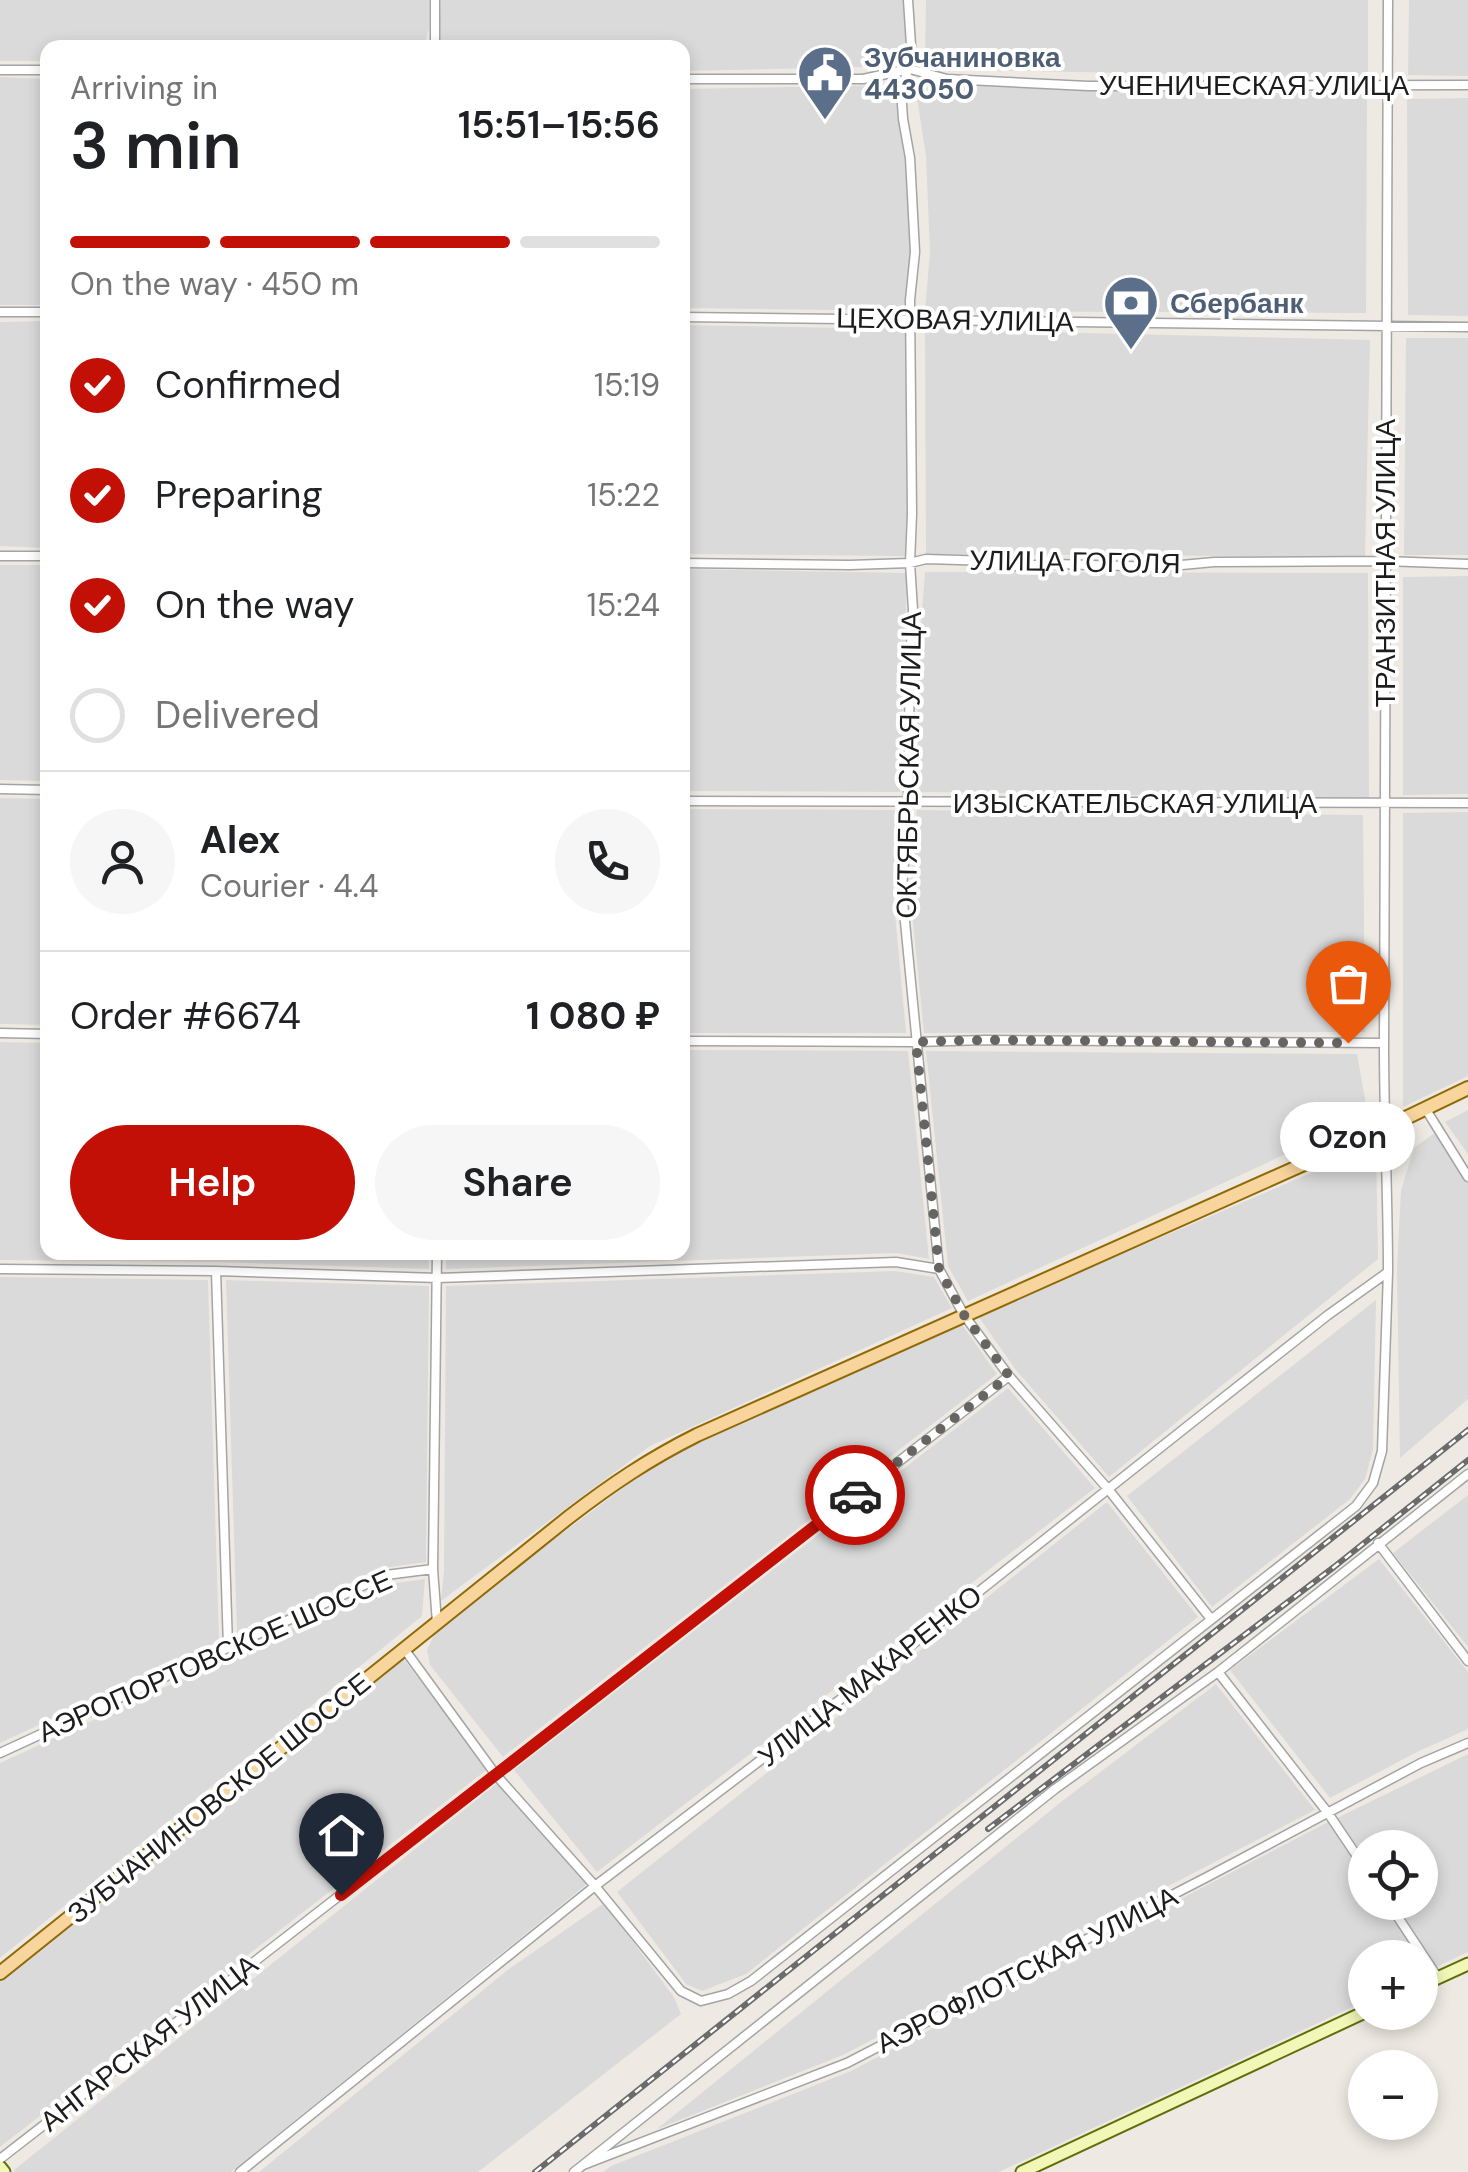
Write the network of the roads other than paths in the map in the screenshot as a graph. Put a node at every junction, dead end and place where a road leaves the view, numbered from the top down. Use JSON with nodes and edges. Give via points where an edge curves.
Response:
{"nodes":[{"id":1,"x":436,"y":0,"type":"edge"},
{"id":2,"x":908,"y":0,"type":"edge"},
{"id":3,"x":1388,"y":0,"type":"edge"},
{"id":4,"x":435,"y":40,"type":"edge"},
{"id":5,"x":0,"y":70,"type":"edge"},
{"id":6,"x":40,"y":70,"type":"edge"},
{"id":7,"x":910,"y":70,"type":"junction"},
{"id":8,"x":690,"y":78,"type":"edge"},
{"id":9,"x":1387,"y":84,"type":"junction"},
{"id":10,"x":1468,"y":84,"type":"edge"},
{"id":11,"x":0,"y":312,"type":"edge"},
{"id":12,"x":40,"y":312,"type":"edge"},
{"id":13,"x":690,"y":317,"type":"edge"},
{"id":14,"x":910,"y":319,"type":"junction"},
{"id":15,"x":1387,"y":326,"type":"junction"},
{"id":16,"x":1468,"y":328,"type":"edge"},
{"id":17,"x":0,"y":556,"type":"edge"},
{"id":18,"x":40,"y":556,"type":"edge"},
{"id":19,"x":1384,"y":560,"type":"junction"},
{"id":20,"x":910,"y":562,"type":"junction"},
{"id":21,"x":690,"y":563,"type":"edge"},
{"id":22,"x":1468,"y":564,"type":"edge"},
{"id":23,"x":0,"y":789,"type":"edge"},
{"id":24,"x":40,"y":790,"type":"edge"},
{"id":25,"x":690,"y":800,"type":"edge"},
{"id":26,"x":908,"y":801,"type":"junction"},
{"id":27,"x":1468,"y":803,"type":"edge"},
{"id":28,"x":1384,"y":804,"type":"junction"},
{"id":29,"x":0,"y":1033,"type":"edge"},
{"id":30,"x":40,"y":1034,"type":"edge"},
{"id":31,"x":690,"y":1042,"type":"edge"},
{"id":32,"x":916,"y":1042,"type":"junction"},
{"id":33,"x":1384,"y":1043,"type":"junction"},
{"id":34,"x":1468,"y":1088,"type":"edge"},
{"id":35,"x":1425,"y":1108,"type":"junction"},
{"id":36,"x":1387,"y":1127,"type":"junction"},
{"id":37,"x":1468,"y":1177,"type":"edge"},
{"id":38,"x":437,"y":1260,"type":"edge"},
{"id":39,"x":0,"y":1268,"type":"edge"},
{"id":40,"x":939,"y":1269,"type":"junction"},
{"id":41,"x":216,"y":1271,"type":"junction"},
{"id":42,"x":1388,"y":1272,"type":"junction"},
{"id":43,"x":438,"y":1278,"type":"junction"},
{"id":44,"x":964,"y":1315,"type":"junction"},
{"id":45,"x":1009,"y":1376,"type":"junction"},
{"id":46,"x":1468,"y":1474,"type":"edge"},
{"id":47,"x":1108,"y":1490,"type":"junction"},
{"id":48,"x":1378,"y":1543,"type":"junction"},
{"id":49,"x":433,"y":1569,"type":"junction"},
{"id":50,"x":1210,"y":1619,"type":"junction"},
{"id":51,"x":437,"y":1623,"type":"junction"},
{"id":52,"x":228,"y":1646,"type":"junction"},
{"id":53,"x":405,"y":1650,"type":"junction"},
{"id":54,"x":1468,"y":1662,"type":"edge"},
{"id":55,"x":1218,"y":1672,"type":"junction"},
{"id":56,"x":1468,"y":1742,"type":"edge"},
{"id":57,"x":0,"y":1752,"type":"edge"},
{"id":58,"x":496,"y":1774,"type":"junction"},
{"id":59,"x":1328,"y":1813,"type":"junction"},
{"id":60,"x":1348,"y":1843,"type":"edge"},
{"id":61,"x":595,"y":1886,"type":"junction"},
{"id":62,"x":1468,"y":1964,"type":"edge"},
{"id":63,"x":0,"y":1973,"type":"edge"},
{"id":64,"x":1438,"y":1978,"type":"edge"},
{"id":65,"x":1348,"y":2020,"type":"edge"},
{"id":66,"x":0,"y":2159,"type":"edge"},
{"id":67,"x":583,"y":2165,"type":"junction"},
{"id":68,"x":240,"y":2172,"type":"edge"},
{"id":69,"x":574,"y":2172,"type":"edge"},
{"id":70,"x":1022,"y":2172,"type":"edge"}],
"edges":[{"from":1,"to":4,"type":"street"},
{"from":2,"to":7,"type":"street","name":"ОКТЯБРЬСКАЯ УЛИЦА"},
{"from":3,"to":9,"type":"street","name":"ТРАНЗИТНАЯ УЛИЦА"},
{"from":5,"to":6,"type":"street"},
{"from":7,"to":8,"type":"street","name":"УЧЕНИЧЕСКАЯ УЛИЦА","via":[[863,79]]},
{"from":7,"to":9,"type":"street","name":"УЧЕНИЧЕСКАЯ УЛИЦА","via":[[947,79],[1088,86]]},
{"from":7,"to":14,"type":"street","name":"ОКТЯБРЬСКАЯ УЛИЦА","via":[[901,89],[915,252]]},
{"from":9,"to":10,"type":"street","name":"УЧЕНИЧЕСКАЯ УЛИЦА"},
{"from":9,"to":15,"type":"street","name":"ТРАНЗИТНАЯ УЛИЦА"},
{"from":11,"to":12,"type":"street"},
{"from":13,"to":14,"type":"street","name":"ЦЕХОВАЯ УЛИЦА"},
{"from":14,"to":15,"type":"street","name":"ЦЕХОВАЯ УЛИЦА"},
{"from":14,"to":20,"type":"street","name":"ОКТЯБРЬСКАЯ УЛИЦА"},
{"from":15,"to":16,"type":"street","name":"ЦЕХОВАЯ УЛИЦА"},
{"from":15,"to":19,"type":"street","name":"ТРАНЗИТНАЯ УЛИЦА"},
{"from":17,"to":18,"type":"street"},
{"from":19,"to":20,"type":"street","name":"УЛИЦА ГОГОЛЯ","via":[[1160,568]]},
{"from":19,"to":22,"type":"street","name":"УЛИЦА ГОГОЛЯ"},
{"from":19,"to":28,"type":"street","name":"ТРАНЗИТНАЯ УЛИЦА"},
{"from":20,"to":21,"type":"street","name":"УЛИЦА ГОГОЛЯ"},
{"from":20,"to":26,"type":"street","name":"ОКТЯБРЬСКАЯ УЛИЦА"},
{"from":23,"to":24,"type":"street"},
{"from":25,"to":26,"type":"street","name":"ИЗЫСКАТЕЛЬСКАЯ УЛИЦА"},
{"from":26,"to":28,"type":"street","name":"ИЗЫСКАТЕЛЬСКАЯ УЛИЦА"},
{"from":26,"to":32,"type":"street","name":"ОКТЯБРЬСКАЯ УЛИЦА","via":[[902,891]]},
{"from":27,"to":28,"type":"street","name":"ИЗЫСКАТЕЛЬСКАЯ УЛИЦА"},
{"from":28,"to":33,"type":"street","name":"ТРАНЗИТНАЯ УЛИЦА"},
{"from":29,"to":30,"type":"street"},
{"from":31,"to":32,"type":"street"},
{"from":32,"to":33,"type":"street"},
{"from":32,"to":40,"type":"street","name":"ОКТЯБРЬСКАЯ УЛИЦА"},
{"from":33,"to":36,"type":"street","name":"ТРАНЗИТНАЯ УЛИЦА"},
{"from":34,"to":35,"type":"main road"},
{"from":35,"to":36,"type":"main road"},
{"from":35,"to":37,"type":"street"},
{"from":36,"to":42,"type":"street"},
{"from":36,"to":44,"type":"main road"},
{"from":38,"to":43,"type":"street"},
{"from":39,"to":41,"type":"street"},
{"from":40,"to":43,"type":"street","via":[[896,1262]]},
{"from":40,"to":44,"type":"street","name":"ОКТЯБРЬСКАЯ УЛИЦА"},
{"from":41,"to":43,"type":"street"},
{"from":41,"to":52,"type":"street"},
{"from":42,"to":47,"type":"street","name":"УЛИЦА МАКАРЕНКО"},
{"from":42,"to":50,"type":"street","via":[[1382,1451],[1373,1483],[1356,1506]]},
{"from":43,"to":49,"type":"street"},
{"from":44,"to":45,"type":"street","name":"ОКТЯБРЬСКАЯ УЛИЦА"},
{"from":44,"to":51,"type":"main road","via":[[652,1458]]},
{"from":45,"to":47,"type":"street","name":"ОКТЯБРЬСКАЯ УЛИЦА"},
{"from":45,"to":58,"type":"street","name":"АНГАРСКАЯ УЛИЦА"},
{"from":46,"to":48,"type":"street"},
{"from":47,"to":50,"type":"street","name":"ОКТЯБРЬСКАЯ УЛИЦА"},
{"from":47,"to":61,"type":"street","name":"УЛИЦА МАКАРЕНКО"},
{"from":48,"to":54,"type":"street"},
{"from":48,"to":55,"type":"street"},
{"from":49,"to":51,"type":"street"},
{"from":49,"to":52,"type":"street","name":"АЭРОПОРТОВСКОЕ ШОССЕ","via":[[386,1576]]},
{"from":50,"to":61,"type":"street","via":[[728,1994],[701,2001],[681,1991]]},
{"from":51,"to":53,"type":"main road","name":"ЗУБЧАНИНОВСКОЕ ШОССЕ"},
{"from":52,"to":57,"type":"street","name":"АЭРОПОРТОВСКОЕ ШОССЕ"},
{"from":53,"to":58,"type":"street"},
{"from":53,"to":63,"type":"main road","name":"ЗУБЧАНИНОВСКОЕ ШОССЕ"},
{"from":55,"to":59,"type":"street"},
{"from":55,"to":67,"type":"street","via":[[1055,1789]]},
{"from":56,"to":59,"type":"street","name":"АЭРОФЛОТСКАЯ УЛИЦА"},
{"from":58,"to":61,"type":"street"},
{"from":58,"to":66,"type":"street","name":"АНГАРСКАЯ УЛИЦА"},
{"from":59,"to":60,"type":"street"},
{"from":59,"to":67,"type":"street","name":"АЭРОФЛОТСКАЯ УЛИЦА","via":[[847,2063]]},
{"from":61,"to":68,"type":"street","name":"УЛИЦА МАКАРЕНКО"},
{"from":62,"to":64,"type":"street"},
{"from":65,"to":70,"type":"street"},
{"from":67,"to":69,"type":"street","name":"АЭРОФЛОТСКАЯ УЛИЦА"}]}
